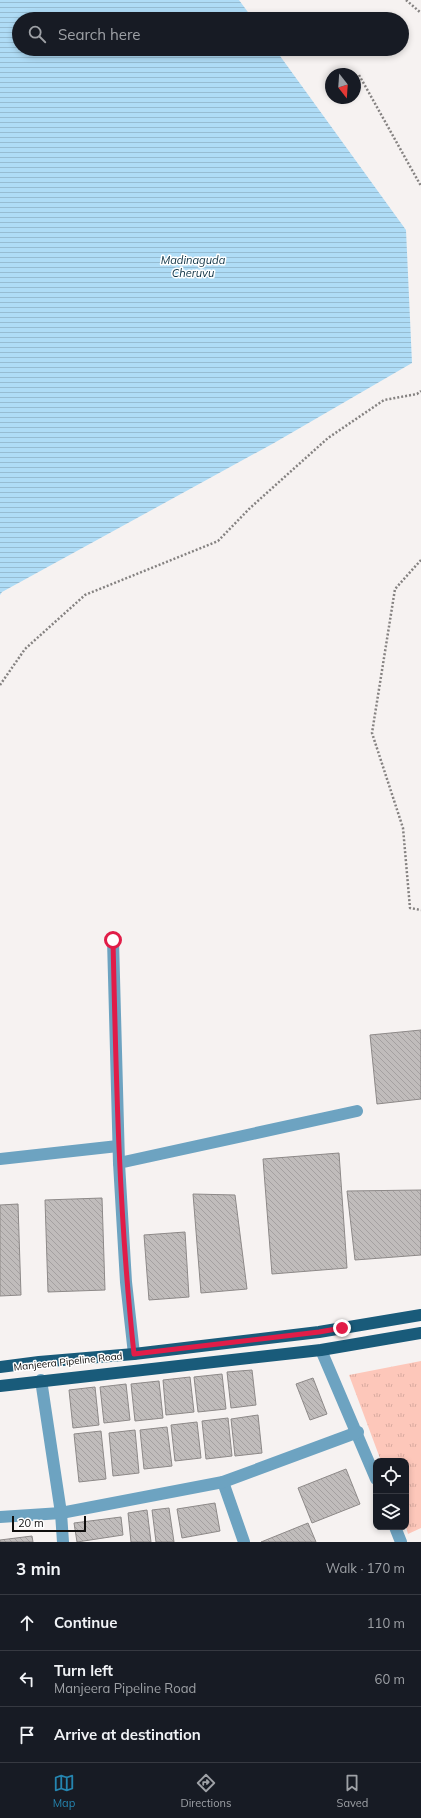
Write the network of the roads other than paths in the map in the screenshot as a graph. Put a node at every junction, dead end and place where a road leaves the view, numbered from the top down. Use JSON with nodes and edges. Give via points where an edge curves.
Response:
{"nodes":[{"id":1,"x":113,"y":940,"type":"dead end"},
{"id":2,"x":357,"y":1111,"type":"dead end"},
{"id":3,"x":118,"y":1146,"type":"junction"},
{"id":4,"x":0,"y":1159,"type":"edge"},
{"id":5,"x":119,"y":1163,"type":"junction"},
{"id":6,"x":421,"y":1314,"type":"edge"},
{"id":7,"x":421,"y":1333,"type":"edge"},
{"id":8,"x":322,"y":1350,"type":"junction"},
{"id":9,"x":134,"y":1354,"type":"junction"},
{"id":10,"x":0,"y":1368,"type":"edge"},
{"id":11,"x":41,"y":1380,"type":"junction"},
{"id":12,"x":0,"y":1386,"type":"edge"},
{"id":13,"x":358,"y":1432,"type":"junction"},
{"id":14,"x":373,"y":1471,"type":"edge"},
{"id":15,"x":223,"y":1482,"type":"junction"},
{"id":16,"x":60,"y":1513,"type":"junction"},
{"id":17,"x":0,"y":1517,"type":"edge"},
{"id":18,"x":396,"y":1530,"type":"edge"},
{"id":19,"x":63,"y":1542,"type":"edge"},
{"id":20,"x":244,"y":1542,"type":"edge"},
{"id":21,"x":401,"y":1542,"type":"edge"}],
"edges":[{"from":1,"to":3,"type":"street"},
{"from":2,"to":5,"type":"street"},
{"from":3,"to":4,"type":"street"},
{"from":3,"to":5,"type":"street"},
{"from":5,"to":9,"type":"street","via":[[126,1282]]},
{"from":6,"to":9,"type":"main road","name":"Manjeera Pipeline Road","via":[[319,1332]]},
{"from":7,"to":8,"type":"main road","name":"Manjeera Pipeline Road"},
{"from":8,"to":11,"type":"main road","name":"Manjeera Pipeline Road"},
{"from":8,"to":13,"type":"street"},
{"from":9,"to":10,"type":"main road","name":"Manjeera Pipeline Road"},
{"from":11,"to":12,"type":"main road","name":"Manjeera Pipeline Road"},
{"from":11,"to":16,"type":"street"},
{"from":13,"to":14,"type":"street"},
{"from":13,"to":15,"type":"street"},
{"from":15,"to":16,"type":"street"},
{"from":15,"to":20,"type":"street"},
{"from":16,"to":17,"type":"street"},
{"from":16,"to":19,"type":"street"},
{"from":18,"to":21,"type":"street"}]}
